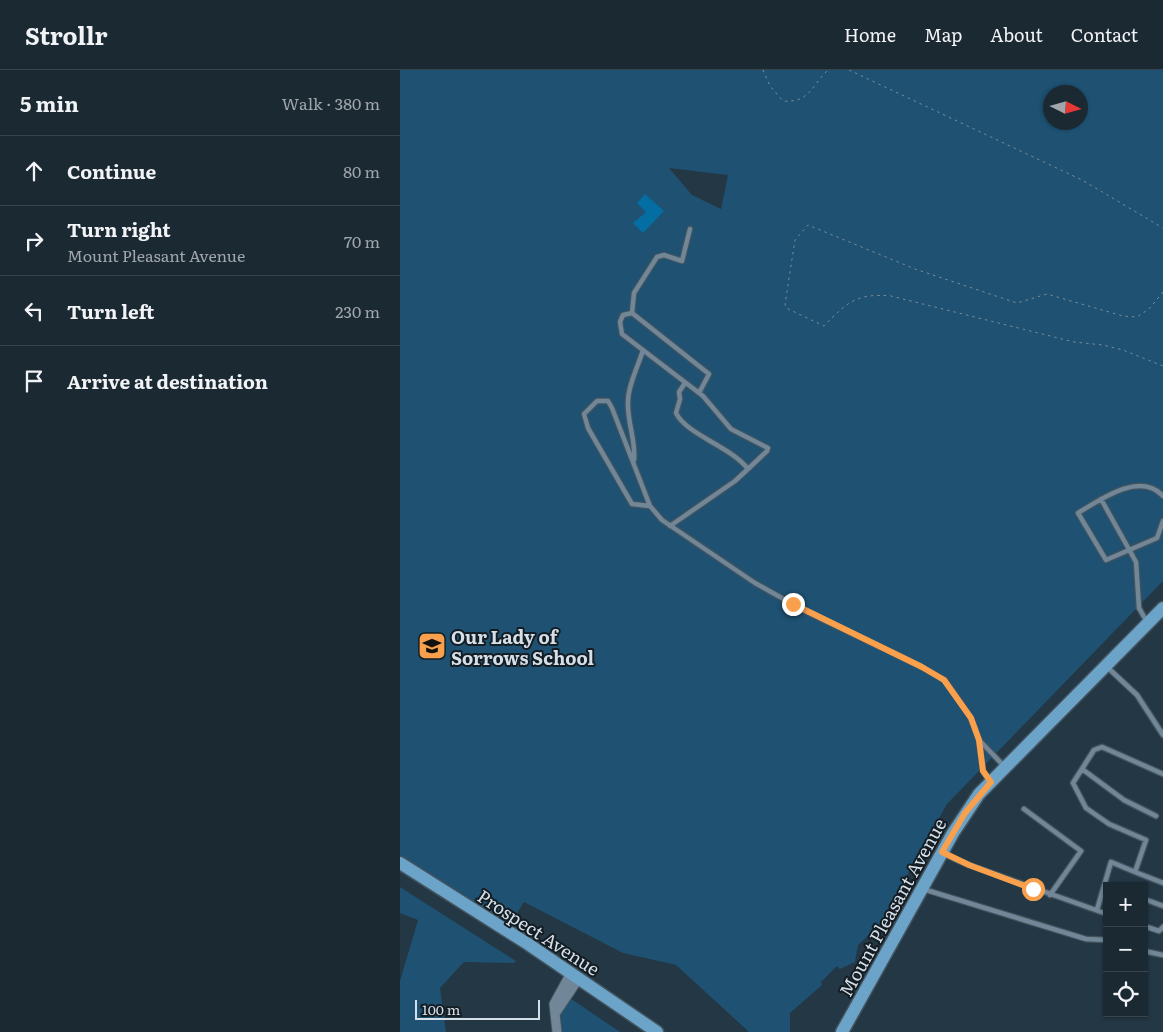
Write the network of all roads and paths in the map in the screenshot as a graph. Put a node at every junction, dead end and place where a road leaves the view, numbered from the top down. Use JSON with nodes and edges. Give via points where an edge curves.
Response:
{"nodes":[{"id":1,"x":763,"y":70,"type":"edge"},
{"id":2,"x":828,"y":70,"type":"edge"},
{"id":3,"x":849,"y":70,"type":"edge"},
{"id":4,"x":1163,"y":228,"type":"edge"},
{"id":5,"x":690,"y":229,"type":"dead end"},
{"id":6,"x":1163,"y":292,"type":"edge"},
{"id":7,"x":632,"y":313,"type":"junction"},
{"id":8,"x":642,"y":350,"type":"junction"},
{"id":9,"x":1163,"y":366,"type":"edge"},
{"id":10,"x":685,"y":383,"type":"junction"},
{"id":11,"x":698,"y":393,"type":"junction"},
{"id":12,"x":634,"y":462,"type":"junction"},
{"id":13,"x":748,"y":469,"type":"junction"},
{"id":14,"x":1163,"y":496,"type":"edge"},
{"id":15,"x":1101,"y":499,"type":"junction"},
{"id":16,"x":650,"y":506,"type":"junction"},
{"id":17,"x":1163,"y":521,"type":"edge"},
{"id":18,"x":670,"y":526,"type":"junction"},
{"id":19,"x":1130,"y":552,"type":"junction"},
{"id":20,"x":1163,"y":608,"type":"edge"},
{"id":21,"x":1148,"y":623,"type":"junction"},
{"id":22,"x":1105,"y":665,"type":"junction"},
{"id":23,"x":1163,"y":735,"type":"edge"},
{"id":24,"x":979,"y":740,"type":"junction"},
{"id":25,"x":1005,"y":767,"type":"junction"},
{"id":26,"x":1082,"y":768,"type":"junction"},
{"id":27,"x":1163,"y":774,"type":"edge"},
{"id":28,"x":991,"y":782,"type":"junction"},
{"id":29,"x":1024,"y":809,"type":"dead end"},
{"id":30,"x":1156,"y":816,"type":"dead end"},
{"id":31,"x":942,"y":852,"type":"junction"},
{"id":32,"x":400,"y":863,"type":"edge"},
{"id":33,"x":1135,"y":872,"type":"junction"},
{"id":34,"x":1107,"y":882,"type":"edge"},
{"id":35,"x":1163,"y":883,"type":"edge"},
{"id":36,"x":922,"y":888,"type":"junction"},
{"id":37,"x":1103,"y":893,"type":"edge"},
{"id":38,"x":1050,"y":895,"type":"junction"},
{"id":39,"x":1148,"y":900,"type":"edge"},
{"id":40,"x":1163,"y":906,"type":"edge"},
{"id":41,"x":1097,"y":910,"type":"junction"},
{"id":42,"x":1103,"y":912,"type":"edge"},
{"id":43,"x":1147,"y":927,"type":"edge"},
{"id":44,"x":1163,"y":927,"type":"edge"},
{"id":45,"x":1103,"y":940,"type":"edge"},
{"id":46,"x":1148,"y":952,"type":"edge"},
{"id":47,"x":1163,"y":955,"type":"edge"},
{"id":48,"x":575,"y":976,"type":"junction"},
{"id":49,"x":557,"y":1032,"type":"edge"},
{"id":50,"x":657,"y":1032,"type":"edge"},
{"id":51,"x":842,"y":1032,"type":"edge"}],
"edges":[{"from":1,"to":2,"type":"path","via":[[770,86],[783,101],[796,102]]},
{"from":3,"to":4,"type":"path","via":[[1082,180]]},
{"from":5,"to":7,"type":"lane","via":[[682,261],[657,257],[634,293]]},
{"from":6,"to":9,"type":"path","via":[[1150,309],[1137,317],[1047,294],[1017,303],[915,269],[808,225],[795,240],[785,304],[786,308],[824,326],[846,304],[858,298],[873,294],[891,296],[1074,342],[1103,344]]},
{"from":7,"to":8,"type":"lane","via":[[623,315],[620,329]]},
{"from":7,"to":11,"type":"lane","via":[[709,374]]},
{"from":8,"to":10,"type":"lane"},
{"from":8,"to":12,"type":"lane","via":[[628,404]]},
{"from":10,"to":11,"type":"lane"},
{"from":10,"to":13,"type":"lane","via":[[679,392],[676,413],[681,423],[730,452]]},
{"from":11,"to":13,"type":"lane","via":[[731,429],[768,448]]},
{"from":12,"to":16,"type":"lane"},
{"from":12,"to":16,"type":"lane","via":[[608,401],[602,399],[592,403],[584,414],[584,420],[612,472],[632,504]]},
{"from":13,"to":18,"type":"lane","via":[[735,482]]},
{"from":14,"to":15,"type":"lane","via":[[1153,488],[1129,487]]},
{"from":15,"to":19,"type":"lane"},
{"from":15,"to":19,"type":"lane","via":[[1078,513],[1106,560]]},
{"from":16,"to":18,"type":"lane"},
{"from":17,"to":19,"type":"lane","via":[[1156,538]]},
{"from":18,"to":24,"type":"lane","via":[[755,583],[805,611],[934,672],[962,704]]},
{"from":19,"to":21,"type":"lane","via":[[1136,562],[1139,608]]},
{"from":20,"to":21,"type":"main road","name":"Mount Pleasant Avenue"},
{"from":21,"to":22,"type":"main road","name":"Mount Pleasant Avenue"},
{"from":22,"to":23,"type":"lane","via":[[1137,695]]},
{"from":22,"to":25,"type":"main road","name":"Mount Pleasant Avenue"},
{"from":24,"to":25,"type":"lane"},
{"from":24,"to":28,"type":"lane","via":[[983,771]]},
{"from":25,"to":28,"type":"main road","name":"Mount Pleasant Avenue"},
{"from":26,"to":27,"type":"lane","via":[[1094,750],[1102,747]]},
{"from":26,"to":30,"type":"lane","via":[[1124,800]]},
{"from":26,"to":33,"type":"lane","via":[[1073,783],[1086,808],[1109,824],[1146,840]]},
{"from":28,"to":31,"type":"main road","name":"Mount Pleasant Avenue","via":[[965,813]]},
{"from":29,"to":38,"type":"lane","via":[[1081,851]]},
{"from":31,"to":36,"type":"main road","name":"Mount Pleasant Avenue"},
{"from":31,"to":38,"type":"lane"},
{"from":32,"to":48,"type":"main road","name":"Prospect Avenue"},
{"from":33,"to":34,"type":"lane","via":[[1111,862]]},
{"from":33,"to":35,"type":"lane"},
{"from":36,"to":45,"type":"lane","via":[[1086,939]]},
{"from":36,"to":51,"type":"main road","name":"Mount Pleasant Avenue"},
{"from":37,"to":41,"type":"lane"},
{"from":38,"to":41,"type":"lane"},
{"from":39,"to":40,"type":"lane"},
{"from":41,"to":42,"type":"lane"},
{"from":43,"to":44,"type":"lane","via":[[1159,931]]},
{"from":46,"to":47,"type":"lane"},
{"from":48,"to":49,"type":"street","via":[[555,1014]]},
{"from":48,"to":50,"type":"main road","name":"Prospect Avenue"}]}
